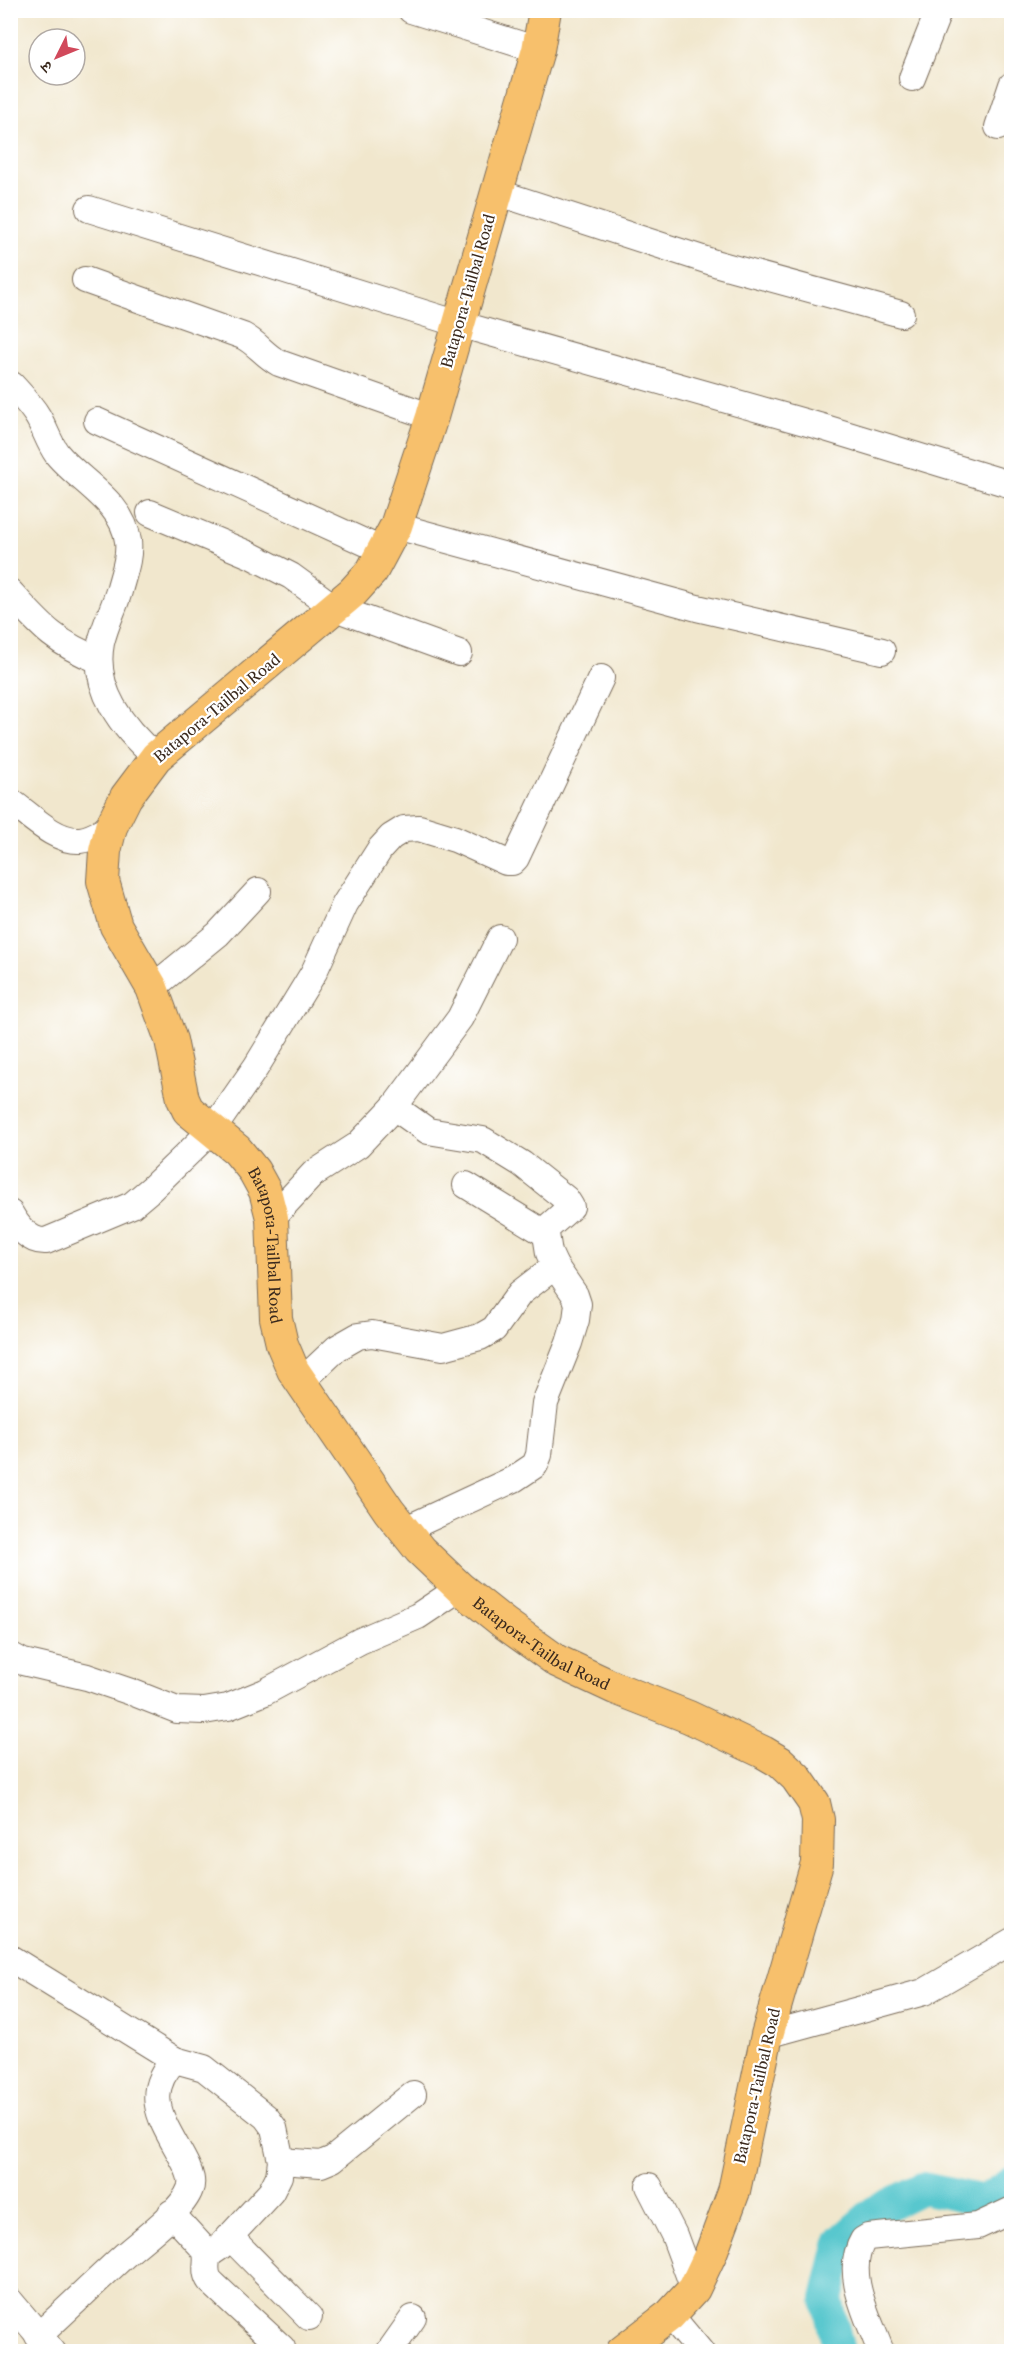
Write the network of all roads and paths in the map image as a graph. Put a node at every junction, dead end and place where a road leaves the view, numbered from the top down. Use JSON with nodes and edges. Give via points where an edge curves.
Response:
{"nodes":[{"id":1,"x":411,"y":10,"type":"edge"},
{"id":2,"x":545,"y":10,"type":"edge"},
{"id":3,"x":939,"y":10,"type":"edge"},
{"id":4,"x":538,"y":50,"type":"junction"},
{"id":5,"x":912,"y":78,"type":"dead end"},
{"id":6,"x":1010,"y":93,"type":"edge"},
{"id":7,"x":998,"y":127,"type":"dead end"},
{"id":8,"x":496,"y":192,"type":"junction"},
{"id":9,"x":89,"y":209,"type":"dead end"},
{"id":10,"x":85,"y":280,"type":"dead end"},
{"id":11,"x":901,"y":314,"type":"dead end"},
{"id":12,"x":459,"y":324,"type":"junction"},
{"id":13,"x":12,"y":385,"type":"dead end"},
{"id":14,"x":432,"y":417,"type":"junction"},
{"id":15,"x":97,"y":422,"type":"dead end"},
{"id":16,"x":1011,"y":485,"type":"edge"},
{"id":17,"x":150,"y":513,"type":"dead end"},
{"id":18,"x":390,"y":538,"type":"junction"},
{"id":19,"x":10,"y":592,"type":"edge"},
{"id":20,"x":335,"y":608,"type":"junction"},
{"id":21,"x":882,"y":651,"type":"dead end"},
{"id":22,"x":459,"y":653,"type":"dead end"},
{"id":23,"x":99,"y":660,"type":"junction"},
{"id":24,"x":601,"y":678,"type":"dead end"},
{"id":25,"x":156,"y":757,"type":"junction"},
{"id":26,"x":10,"y":801,"type":"edge"},
{"id":27,"x":111,"y":827,"type":"junction"},
{"id":28,"x":258,"y":891,"type":"dead end"},
{"id":29,"x":500,"y":938,"type":"dead end"},
{"id":30,"x":152,"y":988,"type":"junction"},
{"id":31,"x":394,"y":1107,"type":"junction"},
{"id":32,"x":213,"y":1129,"type":"junction"},
{"id":33,"x":466,"y":1185,"type":"dead end"},
{"id":34,"x":10,"y":1213,"type":"edge"},
{"id":35,"x":272,"y":1218,"type":"junction"},
{"id":36,"x":546,"y":1234,"type":"junction"},
{"id":37,"x":555,"y":1266,"type":"junction"},
{"id":38,"x":301,"y":1382,"type":"junction"},
{"id":39,"x":404,"y":1530,"type":"junction"},
{"id":40,"x":460,"y":1588,"type":"junction"},
{"id":41,"x":10,"y":1655,"type":"edge"},
{"id":42,"x":1011,"y":1941,"type":"edge"},
{"id":43,"x":10,"y":1958,"type":"edge"},
{"id":44,"x":767,"y":2035,"type":"junction"},
{"id":45,"x":176,"y":2060,"type":"junction"},
{"id":46,"x":413,"y":2094,"type":"dead end"},
{"id":47,"x":281,"y":2161,"type":"junction"},
{"id":48,"x":649,"y":2186,"type":"dead end"},
{"id":49,"x":1011,"y":2210,"type":"edge"},
{"id":50,"x":171,"y":2213,"type":"junction"},
{"id":51,"x":231,"y":2237,"type":"junction"},
{"id":52,"x":208,"y":2255,"type":"junction"},
{"id":53,"x":694,"y":2289,"type":"junction"},
{"id":54,"x":10,"y":2301,"type":"edge"},
{"id":55,"x":670,"y":2314,"type":"junction"},
{"id":56,"x":309,"y":2317,"type":"dead end"},
{"id":57,"x":413,"y":2319,"type":"dead end"},
{"id":58,"x":45,"y":2344,"type":"edge"},
{"id":59,"x":282,"y":2348,"type":"dead end"},
{"id":60,"x":389,"y":2352,"type":"edge"},
{"id":61,"x":622,"y":2352,"type":"edge"},
{"id":62,"x":702,"y":2352,"type":"edge"},
{"id":63,"x":881,"y":2352,"type":"edge"}],
"edges":[{"from":1,"to":4,"type":"street"},
{"from":2,"to":4,"type":"main road","name":"Batapora-Tailbal Road"},
{"from":3,"to":5,"type":"street"},
{"from":4,"to":8,"type":"main road","name":"Batapora-Tailbal Road"},
{"from":6,"to":7,"type":"street"},
{"from":8,"to":11,"type":"street","via":[[718,264]]},
{"from":8,"to":12,"type":"main road","name":"Batapora-Tailbal Road"},
{"from":9,"to":12,"type":"street"},
{"from":10,"to":14,"type":"street","via":[[243,336],[279,363]]},
{"from":12,"to":14,"type":"main road","name":"Batapora-Tailbal Road"},
{"from":12,"to":16,"type":"street"},
{"from":13,"to":23,"type":"street","via":[[37,415],[56,453],[105,499],[122,523],[128,540],[128,555]]},
{"from":14,"to":18,"type":"main road","name":"Batapora-Tailbal Road"},
{"from":15,"to":18,"type":"street"},
{"from":17,"to":20,"type":"street","via":[[291,576]]},
{"from":18,"to":20,"type":"main road","name":"Batapora-Tailbal Road","via":[[364,581]]},
{"from":18,"to":21,"type":"street"},
{"from":19,"to":23,"type":"street","via":[[57,641]]},
{"from":20,"to":22,"type":"street"},
{"from":20,"to":25,"type":"main road","name":"Batapora-Tailbal Road"},
{"from":23,"to":25,"type":"street","via":[[102,684],[111,705]]},
{"from":24,"to":32,"type":"street","via":[[512,862],[419,828],[404,829],[380,849],[345,904],[314,972]]},
{"from":25,"to":27,"type":"main road","name":"Batapora-Tailbal Road","via":[[126,797]]},
{"from":26,"to":27,"type":"street","via":[[48,829],[72,839],[93,837]]},
{"from":27,"to":30,"type":"main road","name":"Batapora-Tailbal Road","via":[[103,880],[116,926]]},
{"from":28,"to":30,"type":"street","via":[[218,933]]},
{"from":29,"to":31,"type":"street","via":[[460,1018]]},
{"from":30,"to":32,"type":"main road","name":"Batapora-Tailbal Road","via":[[171,1040],[183,1099],[197,1119]]},
{"from":31,"to":35,"type":"street","via":[[358,1145],[313,1174]]},
{"from":31,"to":36,"type":"street","via":[[428,1131],[483,1140],[522,1164],[566,1199],[571,1207]]},
{"from":32,"to":34,"type":"street","via":[[151,1190],[115,1214],[38,1241],[24,1232]]},
{"from":32,"to":35,"type":"main road","name":"Batapora-Tailbal Road","via":[[254,1171],[265,1191]]},
{"from":33,"to":36,"type":"street"},
{"from":35,"to":38,"type":"main road","name":"Batapora-Tailbal Road","via":[[276,1318],[282,1344]]},
{"from":36,"to":37,"type":"street"},
{"from":37,"to":38,"type":"street","via":[[520,1293],[494,1329],[480,1338],[443,1347],[372,1334],[358,1336],[337,1348]]},
{"from":37,"to":39,"type":"street","via":[[575,1294],[577,1312],[545,1403],[535,1465],[514,1479]]},
{"from":38,"to":39,"type":"main road","name":"Batapora-Tailbal Road"},
{"from":39,"to":40,"type":"main road","name":"Batapora-Tailbal Road"},
{"from":40,"to":41,"type":"street","via":[[418,1616],[360,1641],[265,1692],[228,1707],[204,1711],[177,1710],[125,1689],[23,1662]]},
{"from":40,"to":44,"type":"main road","name":"Batapora-Tailbal Road","via":[[557,1661],[689,1716],[763,1752],[780,1762],[805,1788],[818,1820],[817,1863]]},
{"from":42,"to":44,"type":"street","via":[[924,1992]]},
{"from":43,"to":45,"type":"street"},
{"from":44,"to":53,"type":"main road","name":"Batapora-Tailbal Road","via":[[734,2191]]},
{"from":45,"to":47,"type":"street","via":[[204,2068],[266,2117],[274,2128]]},
{"from":45,"to":50,"type":"street","via":[[160,2079],[156,2093],[163,2124],[192,2183]]},
{"from":46,"to":47,"type":"street","via":[[333,2159],[321,2164]]},
{"from":47,"to":51,"type":"street","via":[[271,2192]]},
{"from":48,"to":53,"type":"street","via":[[674,2235]]},
{"from":49,"to":63,"type":"street","via":[[978,2226],[863,2240],[856,2255],[855,2271]]},
{"from":50,"to":52,"type":"street"},
{"from":50,"to":58,"type":"street","via":[[83,2296]]},
{"from":51,"to":52,"type":"street"},
{"from":51,"to":56,"type":"street"},
{"from":52,"to":59,"type":"street","via":[[205,2271],[210,2281]]},
{"from":53,"to":55,"type":"main road","name":"Batapora-Tailbal Road"},
{"from":54,"to":58,"type":"street"},
{"from":55,"to":61,"type":"main road","name":"Batapora-Tailbal Road"},
{"from":55,"to":62,"type":"street"},
{"from":57,"to":60,"type":"street"}]}
